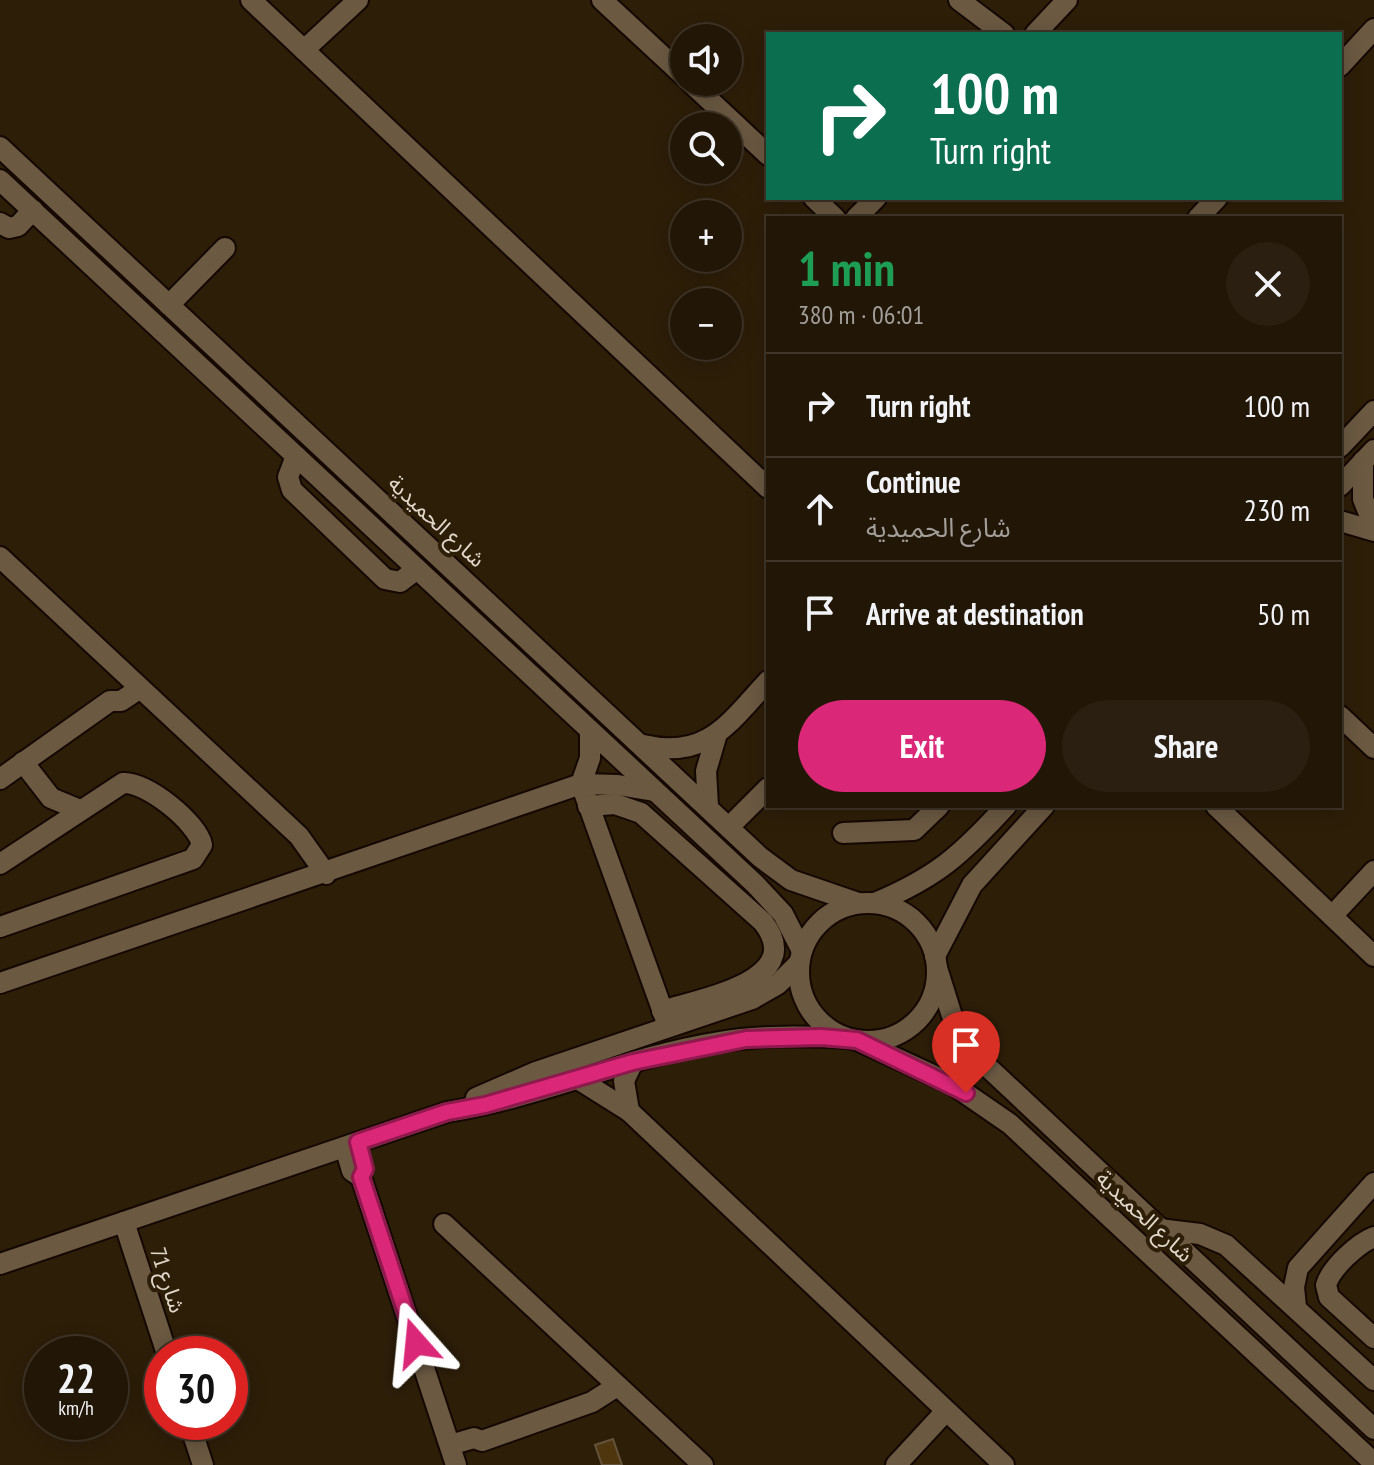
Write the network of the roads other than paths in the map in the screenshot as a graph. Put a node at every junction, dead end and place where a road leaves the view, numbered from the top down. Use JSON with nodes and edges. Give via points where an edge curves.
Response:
{"nodes":[{"id":1,"x":251,"y":0,"type":"edge"},
{"id":2,"x":357,"y":0,"type":"edge"},
{"id":3,"x":602,"y":0,"type":"edge"},
{"id":4,"x":959,"y":0,"type":"edge"},
{"id":5,"x":1067,"y":0,"type":"edge"},
{"id":6,"x":1374,"y":29,"type":"edge"},
{"id":7,"x":986,"y":32,"type":"edge"},
{"id":8,"x":1001,"y":32,"type":"edge"},
{"id":9,"x":1037,"y":32,"type":"edge"},
{"id":10,"x":300,"y":46,"type":"junction"},
{"id":11,"x":670,"y":63,"type":"edge"},
{"id":12,"x":1342,"y":64,"type":"edge"},
{"id":13,"x":705,"y":96,"type":"edge"},
{"id":14,"x":0,"y":147,"type":"edge"},
{"id":15,"x":766,"y":153,"type":"edge"},
{"id":16,"x":0,"y":180,"type":"edge"},
{"id":17,"x":816,"y":200,"type":"edge"},
{"id":18,"x":874,"y":200,"type":"edge"},
{"id":19,"x":886,"y":200,"type":"edge"},
{"id":20,"x":1215,"y":200,"type":"edge"},
{"id":21,"x":33,"y":210,"type":"junction"},
{"id":22,"x":833,"y":216,"type":"edge"},
{"id":23,"x":858,"y":216,"type":"edge"},
{"id":24,"x":872,"y":216,"type":"edge"},
{"id":25,"x":1200,"y":216,"type":"edge"},
{"id":26,"x":0,"y":223,"type":"edge"},
{"id":27,"x":225,"y":248,"type":"dead end"},
{"id":28,"x":169,"y":305,"type":"junction"},
{"id":29,"x":1374,"y":411,"type":"edge"},
{"id":30,"x":1342,"y":445,"type":"edge"},
{"id":31,"x":296,"y":456,"type":"junction"},
{"id":32,"x":1369,"y":456,"type":"edge"},
{"id":33,"x":1342,"y":484,"type":"edge"},
{"id":34,"x":766,"y":486,"type":"edge"},
{"id":35,"x":1342,"y":521,"type":"edge"},
{"id":36,"x":1374,"y":528,"type":"edge"},
{"id":37,"x":0,"y":557,"type":"edge"},
{"id":38,"x":417,"y":569,"type":"junction"},
{"id":39,"x":766,"y":683,"type":"edge"},
{"id":40,"x":134,"y":684,"type":"junction"},
{"id":41,"x":1342,"y":718,"type":"edge"},
{"id":42,"x":590,"y":731,"type":"junction"},
{"id":43,"x":716,"y":737,"type":"junction"},
{"id":44,"x":641,"y":744,"type":"junction"},
{"id":45,"x":1374,"y":748,"type":"edge"},
{"id":46,"x":23,"y":762,"type":"junction"},
{"id":47,"x":0,"y":779,"type":"edge"},
{"id":48,"x":581,"y":784,"type":"junction"},
{"id":49,"x":766,"y":790,"type":"edge"},
{"id":50,"x":655,"y":792,"type":"junction"},
{"id":51,"x":51,"y":798,"type":"junction"},
{"id":52,"x":588,"y":806,"type":"junction"},
{"id":53,"x":708,"y":806,"type":"junction"},
{"id":54,"x":628,"y":807,"type":"junction"},
{"id":55,"x":937,"y":808,"type":"edge"},
{"id":56,"x":1002,"y":808,"type":"edge"},
{"id":57,"x":1042,"y":808,"type":"edge"},
{"id":58,"x":1218,"y":808,"type":"edge"},
{"id":59,"x":80,"y":810,"type":"junction"},
{"id":60,"x":729,"y":827,"type":"junction"},
{"id":61,"x":52,"y":829,"type":"junction"},
{"id":62,"x":843,"y":833,"type":"dead end"},
{"id":63,"x":599,"y":836,"type":"junction"},
{"id":64,"x":691,"y":856,"type":"junction"},
{"id":65,"x":726,"y":858,"type":"junction"},
{"id":66,"x":0,"y":864,"type":"edge"},
{"id":67,"x":1374,"y":871,"type":"edge"},
{"id":68,"x":326,"y":874,"type":"junction"},
{"id":69,"x":867,"y":903,"type":"junction"},
{"id":70,"x":1332,"y":916,"type":"junction"},
{"id":71,"x":0,"y":927,"type":"edge"},
{"id":72,"x":1374,"y":956,"type":"edge"},
{"id":73,"x":801,"y":957,"type":"junction"},
{"id":74,"x":936,"y":962,"type":"junction"},
{"id":75,"x":0,"y":983,"type":"edge"},
{"id":76,"x":665,"y":1019,"type":"junction"},
{"id":77,"x":852,"y":1039,"type":"junction"},
{"id":78,"x":633,"y":1062,"type":"junction"},
{"id":79,"x":578,"y":1079,"type":"junction"},
{"id":80,"x":629,"y":1111,"type":"junction"},
{"id":81,"x":447,"y":1112,"type":"junction"},
{"id":82,"x":351,"y":1145,"type":"junction"},
{"id":83,"x":1374,"y":1183,"type":"edge"},
{"id":84,"x":124,"y":1222,"type":"junction"},
{"id":85,"x":444,"y":1224,"type":"dead end"},
{"id":86,"x":1159,"y":1229,"type":"junction"},
{"id":87,"x":1374,"y":1237,"type":"edge"},
{"id":88,"x":2,"y":1260,"type":"edge"},
{"id":89,"x":1298,"y":1268,"type":"junction"},
{"id":90,"x":1257,"y":1272,"type":"junction"},
{"id":91,"x":1296,"y":1307,"type":"junction"},
{"id":92,"x":1370,"y":1334,"type":"edge"},
{"id":93,"x":161,"y":1336,"type":"edge"},
{"id":94,"x":1329,"y":1338,"type":"junction"},
{"id":95,"x":1374,"y":1380,"type":"edge"},
{"id":96,"x":617,"y":1386,"type":"junction"},
{"id":97,"x":946,"y":1411,"type":"junction"},
{"id":98,"x":1374,"y":1429,"type":"edge"},
{"id":99,"x":195,"y":1440,"type":"edge"},
{"id":100,"x":453,"y":1456,"type":"edge"},
{"id":101,"x":1374,"y":1463,"type":"edge"},
{"id":102,"x":203,"y":1465,"type":"edge"},
{"id":103,"x":703,"y":1465,"type":"edge"},
{"id":104,"x":896,"y":1465,"type":"edge"},
{"id":105,"x":1004,"y":1465,"type":"edge"}],
"edges":[{"from":1,"to":10,"type":"street"},
{"from":2,"to":10,"type":"street"},
{"from":3,"to":11,"type":"street"},
{"from":4,"to":7,"type":"street"},
{"from":4,"to":8,"type":"street"},
{"from":5,"to":9,"type":"street"},
{"from":6,"to":12,"type":"street"},
{"from":10,"to":34,"type":"street"},
{"from":13,"to":15,"type":"street"},
{"from":14,"to":28,"type":"street","name":"شارع الحميدية"},
{"from":16,"to":21,"type":"street"},
{"from":17,"to":22,"type":"street"},
{"from":18,"to":23,"type":"street"},
{"from":19,"to":24,"type":"street"},
{"from":20,"to":25,"type":"street"},
{"from":21,"to":26,"type":"street","via":[[16,227]]},
{"from":21,"to":31,"type":"street"},
{"from":27,"to":28,"type":"street"},
{"from":28,"to":44,"type":"street","name":"شارع الحميدية"},
{"from":29,"to":30,"type":"street"},
{"from":31,"to":38,"type":"street"},
{"from":31,"to":38,"type":"street","via":[[288,477],[292,490],[385,579],[400,582]]},
{"from":32,"to":33,"type":"street"},
{"from":32,"to":36,"type":"street","via":[[1363,499]]},
{"from":35,"to":36,"type":"street"},
{"from":37,"to":40,"type":"street"},
{"from":38,"to":42,"type":"street"},
{"from":39,"to":43,"type":"street"},
{"from":40,"to":46,"type":"street","via":[[121,701],[110,701]]},
{"from":40,"to":68,"type":"street","via":[[299,836]]},
{"from":41,"to":45,"type":"street"},
{"from":42,"to":48,"type":"street","via":[[590,758]]},
{"from":42,"to":50,"type":"street"},
{"from":43,"to":44,"type":"street","via":[[679,749]]},
{"from":43,"to":53,"type":"street","via":[[706,771]]},
{"from":44,"to":53,"type":"street","name":"شارع الحميدية"},
{"from":46,"to":47,"type":"street"},
{"from":46,"to":51,"type":"street"},
{"from":48,"to":50,"type":"street"},
{"from":48,"to":52,"type":"street"},
{"from":48,"to":68,"type":"street"},
{"from":49,"to":60,"type":"street"},
{"from":50,"to":65,"type":"street"},
{"from":51,"to":59,"type":"street"},
{"from":51,"to":61,"type":"street"},
{"from":52,"to":54,"type":"street"},
{"from":52,"to":63,"type":"street"},
{"from":53,"to":60,"type":"street","name":"شارع الحميدية"},
{"from":54,"to":63,"type":"street"},
{"from":54,"to":64,"type":"street","via":[[652,820]]},
{"from":55,"to":62,"type":"street","via":[[914,830]]},
{"from":56,"to":69,"type":"street","via":[[949,865],[925,881]]},
{"from":57,"to":74,"type":"street","via":[[972,885]]},
{"from":58,"to":70,"type":"street"},
{"from":59,"to":61,"type":"street"},
{"from":59,"to":71,"type":"street","via":[[116,786],[139,783],[199,835],[200,851],[193,859]]},
{"from":60,"to":69,"type":"street","name":"شارع الحميدية","via":[[791,880]]},
{"from":61,"to":66,"type":"street"},
{"from":63,"to":76,"type":"street"},
{"from":64,"to":65,"type":"street"},
{"from":64,"to":76,"type":"street","via":[[763,922],[773,952],[768,967],[749,983]]},
{"from":65,"to":73,"type":"street","via":[[777,905]]},
{"from":67,"to":70,"type":"street"},
{"from":68,"to":75,"type":"street"},
{"from":69,"to":73,"type":"street","via":[[828,916],[812,931]]},
{"from":69,"to":74,"type":"street","via":[[909,916],[926,934]]},
{"from":70,"to":72,"type":"street"},
{"from":73,"to":76,"type":"street","via":[[778,984],[752,999]]},
{"from":73,"to":77,"type":"street","via":[[801,987],[809,1009],[825,1027]]},
{"from":74,"to":77,"type":"street","via":[[934,993],[914,1023],[893,1036]]},
{"from":74,"to":86,"type":"street","name":"شارع الحميدية","via":[[952,1016],[976,1056]]},
{"from":76,"to":81,"type":"street"},
{"from":77,"to":78,"type":"street","via":[[746,1039]]},
{"from":77,"to":101,"type":"street","name":"شارع الحميدية","via":[[944,1080],[1010,1124]]},
{"from":78,"to":79,"type":"street"},
{"from":78,"to":80,"type":"street","via":[[624,1081]]},
{"from":79,"to":80,"type":"street"},
{"from":79,"to":81,"type":"street"},
{"from":80,"to":97,"type":"street"},
{"from":81,"to":82,"type":"street"},
{"from":82,"to":84,"type":"street"},
{"from":82,"to":100,"type":"street","via":[[365,1169],[361,1177]]},
{"from":83,"to":89,"type":"street"},
{"from":84,"to":88,"type":"street"},
{"from":84,"to":93,"type":"street","name":"شارع 71"},
{"from":85,"to":96,"type":"street"},
{"from":86,"to":90,"type":"street","via":[[1214,1238]]},
{"from":86,"to":98,"type":"street","name":"شارع الحميدية"},
{"from":87,"to":92,"type":"street","via":[[1364,1241],[1326,1285],[1329,1297]]},
{"from":89,"to":90,"type":"street"},
{"from":89,"to":91,"type":"street"},
{"from":90,"to":91,"type":"street"},
{"from":91,"to":94,"type":"street"},
{"from":92,"to":94,"type":"street"},
{"from":94,"to":95,"type":"street"},
{"from":96,"to":100,"type":"street","via":[[592,1402]]},
{"from":96,"to":103,"type":"street"},
{"from":97,"to":104,"type":"street"},
{"from":97,"to":105,"type":"street"},
{"from":99,"to":102,"type":"street"}]}
